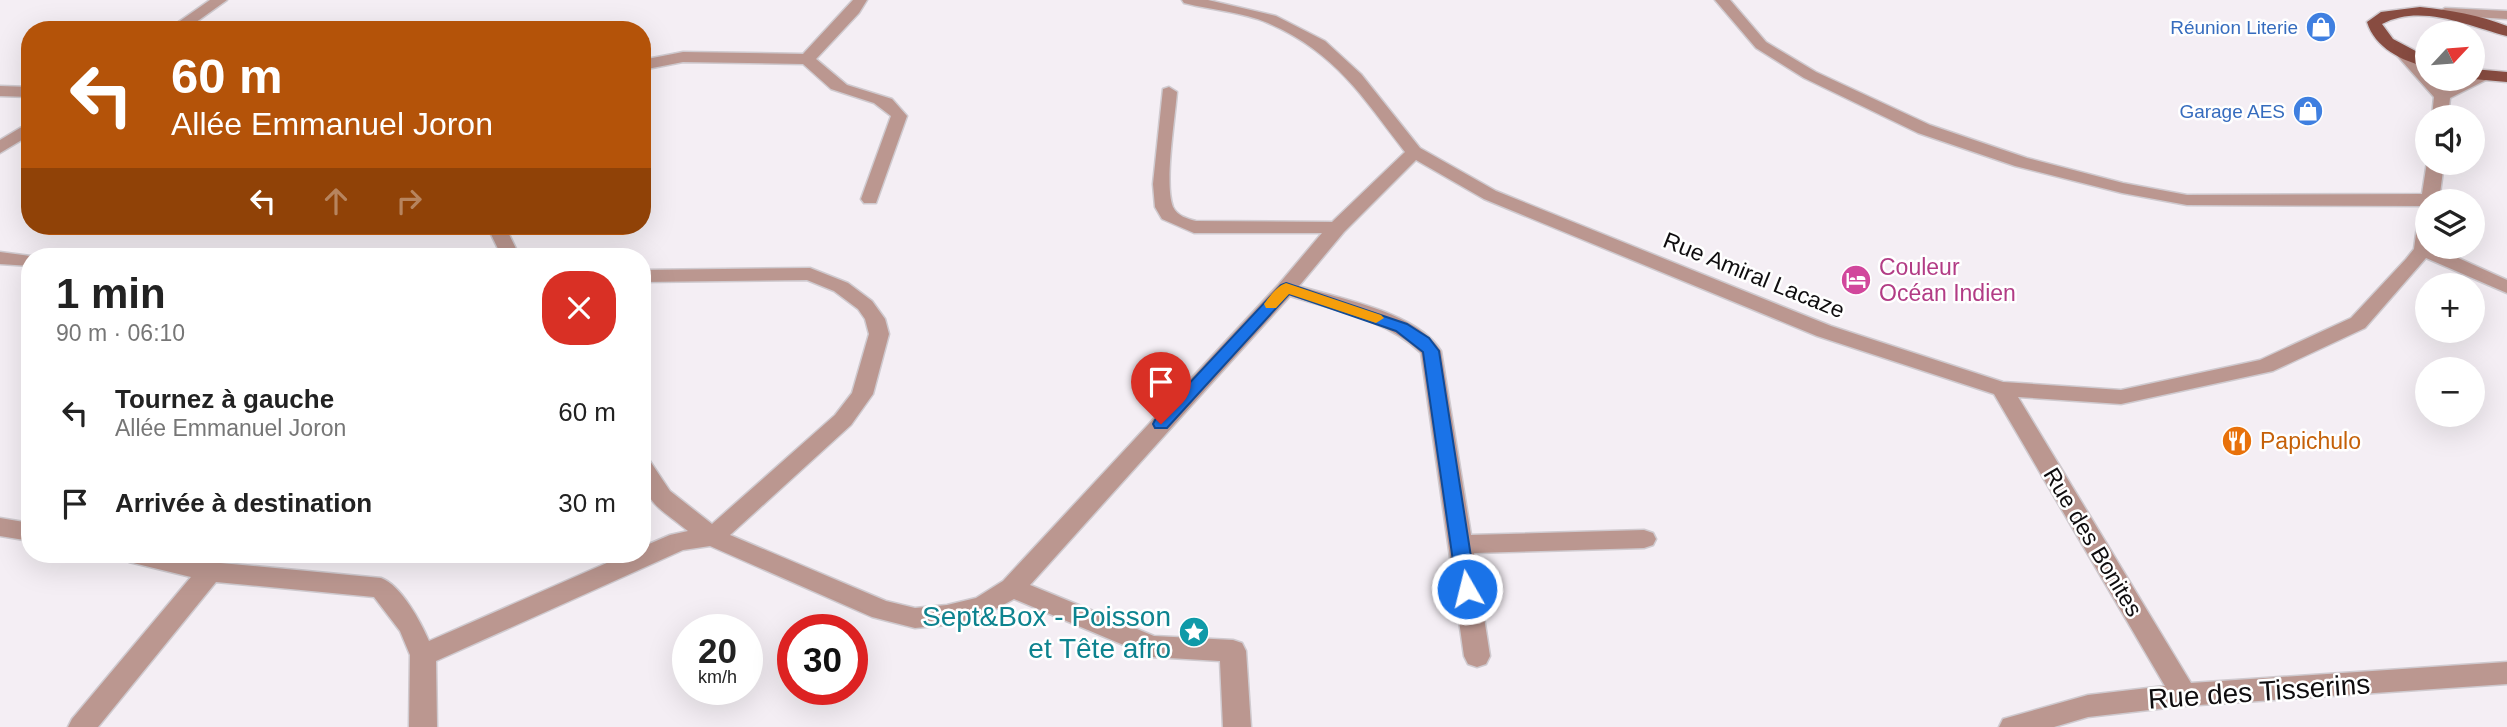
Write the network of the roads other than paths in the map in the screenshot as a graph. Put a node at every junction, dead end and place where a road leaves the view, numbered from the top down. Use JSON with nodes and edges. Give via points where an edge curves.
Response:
{"nodes":[{"id":1,"x":220,"y":0,"type":"edge"},
{"id":2,"x":860,"y":0,"type":"edge"},
{"id":3,"x":1189,"y":0,"type":"edge"},
{"id":4,"x":1722,"y":0,"type":"edge"},
{"id":5,"x":2403,"y":0,"type":"edge"},
{"id":6,"x":2425,"y":10,"type":"junction"},
{"id":7,"x":2445,"y":12,"type":"junction"},
{"id":8,"x":2507,"y":15,"type":"edge"},
{"id":9,"x":188,"y":21,"type":"edge"},
{"id":10,"x":2507,"y":31,"type":"edge"},
{"id":11,"x":2401,"y":51,"type":"junction"},
{"id":12,"x":2415,"y":57,"type":"edge"},
{"id":13,"x":807,"y":60,"type":"junction"},
{"id":14,"x":651,"y":63,"type":"edge"},
{"id":15,"x":2485,"y":75,"type":"edge"},
{"id":16,"x":2507,"y":77,"type":"edge"},
{"id":17,"x":0,"y":91,"type":"edge"},
{"id":18,"x":2451,"y":91,"type":"edge"},
{"id":19,"x":21,"y":92,"type":"edge"},
{"id":20,"x":1169,"y":92,"type":"dead end"},
{"id":21,"x":2442,"y":96,"type":"junction"},
{"id":22,"x":2441,"y":105,"type":"edge"},
{"id":23,"x":21,"y":133,"type":"edge"},
{"id":24,"x":0,"y":148,"type":"edge"},
{"id":25,"x":1414,"y":152,"type":"junction"},
{"id":26,"x":870,"y":199,"type":"dead end"},
{"id":27,"x":2415,"y":200,"type":"edge"},
{"id":28,"x":1337,"y":228,"type":"junction"},
{"id":29,"x":0,"y":258,"type":"edge"},
{"id":30,"x":21,"y":259,"type":"edge"},
{"id":31,"x":2416,"y":259,"type":"edge"},
{"id":32,"x":2445,"y":259,"type":"edge"},
{"id":33,"x":651,"y":276,"type":"edge"},
{"id":34,"x":2507,"y":287,"type":"edge"},
{"id":35,"x":1286,"y":288,"type":"junction"},
{"id":36,"x":2003,"y":389,"type":"junction"},
{"id":37,"x":651,"y":480,"type":"edge"},
{"id":38,"x":0,"y":527,"type":"edge"},
{"id":39,"x":21,"y":531,"type":"edge"},
{"id":40,"x":712,"y":537,"type":"junction"},
{"id":41,"x":1644,"y":539,"type":"dead end"},
{"id":42,"x":1460,"y":544,"type":"junction"},
{"id":43,"x":651,"y":553,"type":"edge"},
{"id":44,"x":172,"y":563,"type":"edge"},
{"id":45,"x":630,"y":563,"type":"edge"},
{"id":46,"x":210,"y":572,"type":"junction"},
{"id":47,"x":1012,"y":588,"type":"junction"},
{"id":48,"x":423,"y":655,"type":"junction"},
{"id":49,"x":1477,"y":656,"type":"dead end"},
{"id":50,"x":2507,"y":673,"type":"edge"},
{"id":51,"x":2184,"y":695,"type":"junction"},
{"id":52,"x":82,"y":727,"type":"edge"},
{"id":53,"x":424,"y":727,"type":"edge"},
{"id":54,"x":1237,"y":727,"type":"edge"},
{"id":55,"x":2013,"y":727,"type":"edge"}],
"edges":[{"from":1,"to":9,"type":"street"},
{"from":2,"to":13,"type":"street"},
{"from":3,"to":25,"type":"street","name":"Rue Amiral Lacaze","via":[[1271,19],[1320,44],[1354,77]]},
{"from":4,"to":27,"type":"street","via":[[1760,45],[1810,75],[1924,129],[2021,162],[2186,200]]},
{"from":5,"to":6,"type":"main road"},
{"from":6,"to":7,"type":"main road"},
{"from":6,"to":11,"type":"main road","via":[[2378,11],[2376,30]]},
{"from":7,"to":8,"type":"street"},
{"from":7,"to":10,"type":"main road"},
{"from":11,"to":12,"type":"main road"},
{"from":11,"to":21,"type":"street"},
{"from":13,"to":14,"type":"street","via":[[683,57]]},
{"from":13,"to":26,"type":"street","via":[[831,83],[883,99],[899,116]]},
{"from":15,"to":16,"type":"main road"},
{"from":17,"to":19,"type":"street"},
{"from":18,"to":21,"type":"street"},
{"from":20,"to":28,"type":"street","via":[[1163,188],[1164,208],[1175,221],[1194,227]]},
{"from":21,"to":22,"type":"street"},
{"from":23,"to":24,"type":"street"},
{"from":25,"to":28,"type":"street"},
{"from":25,"to":36,"type":"street","name":"Rue Amiral Lacaze","via":[[1490,195],[1812,326]]},
{"from":28,"to":35,"type":"street"},
{"from":29,"to":30,"type":"street"},
{"from":31,"to":36,"type":"street","name":"Rue Amiral Lacaze","via":[[2358,323],[2266,366],[2121,397]]},
{"from":32,"to":34,"type":"street"},
{"from":33,"to":40,"type":"street","via":[[810,274],[866,304],[876,319],[879,334],[856,403],[820,442]]},
{"from":35,"to":42,"type":"street","via":[[1402,327],[1431,351]]},
{"from":35,"to":47,"type":"street"},
{"from":36,"to":51,"type":"street","name":"Rue des Bonites"},
{"from":37,"to":40,"type":"street","via":[[662,497]]},
{"from":38,"to":39,"type":"street"},
{"from":40,"to":43,"type":"street","via":[[679,541]]},
{"from":40,"to":47,"type":"street","via":[[881,610],[915,618],[983,607]]},
{"from":41,"to":42,"type":"street"},
{"from":42,"to":49,"type":"street"},
{"from":44,"to":46,"type":"street"},
{"from":45,"to":48,"type":"street"},
{"from":46,"to":48,"type":"street","via":[[381,588],[410,626]]},
{"from":46,"to":52,"type":"street"},
{"from":47,"to":54,"type":"street","via":[[1152,646],[1233,651]]},
{"from":48,"to":53,"type":"street"},
{"from":50,"to":51,"type":"street","name":"Rue des Tisserins"},
{"from":51,"to":55,"type":"street","name":"Rue des Tisserins","via":[[2088,706]]}]}
